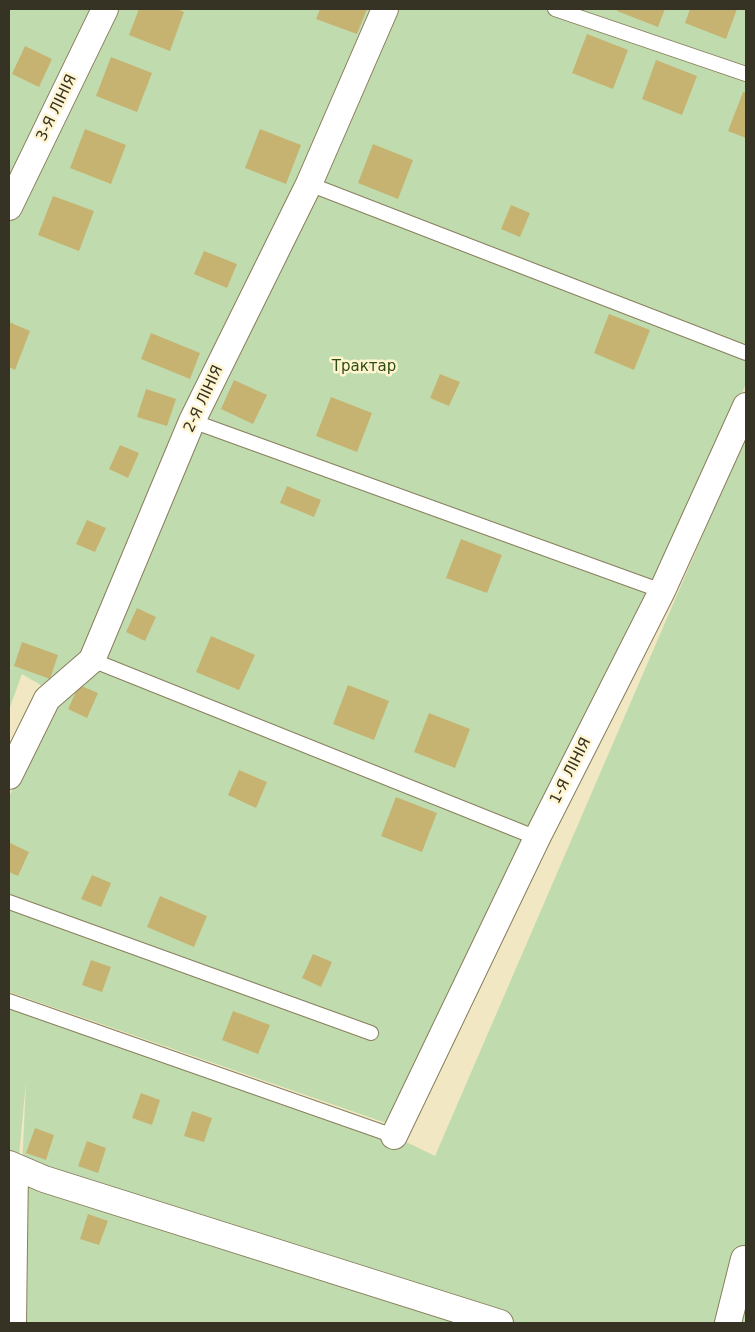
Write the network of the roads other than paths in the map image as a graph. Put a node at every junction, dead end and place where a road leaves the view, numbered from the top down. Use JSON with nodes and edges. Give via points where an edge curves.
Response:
{"nodes":[{"id":1,"x":105,"y":9,"type":"edge"},
{"id":2,"x":385,"y":9,"type":"edge"},
{"id":3,"x":555,"y":9,"type":"edge"},
{"id":4,"x":746,"y":74,"type":"edge"},
{"id":5,"x":309,"y":184,"type":"junction"},
{"id":6,"x":9,"y":206,"type":"edge"},
{"id":7,"x":746,"y":353,"type":"edge"},
{"id":8,"x":746,"y":406,"type":"edge"},
{"id":9,"x":192,"y":421,"type":"junction"},
{"id":10,"x":662,"y":591,"type":"junction"},
{"id":11,"x":92,"y":660,"type":"junction"},
{"id":12,"x":9,"y":776,"type":"edge"},
{"id":13,"x":537,"y":838,"type":"junction"},
{"id":14,"x":9,"y":902,"type":"edge"},
{"id":15,"x":9,"y":1001,"type":"edge"},
{"id":16,"x":371,"y":1033,"type":"dead end"},
{"id":17,"x":394,"y":1136,"type":"joint"},
{"id":18,"x":12,"y":1166,"type":"edge"},
{"id":19,"x":746,"y":1260,"type":"edge"},
{"id":20,"x":13,"y":1323,"type":"edge"},
{"id":21,"x":500,"y":1323,"type":"edge"},
{"id":22,"x":728,"y":1323,"type":"edge"}],
"edges":[{"from":1,"to":6,"type":"street","name":"3-Я ЛІНІЯ"},
{"from":2,"to":5,"type":"street","name":"2-Я ЛІНІЯ"},
{"from":3,"to":4,"type":"lane"},
{"from":5,"to":7,"type":"lane"},
{"from":5,"to":9,"type":"street","name":"2-Я ЛІНІЯ"},
{"from":8,"to":10,"type":"street","name":"1-Я ЛІНІЯ"},
{"from":9,"to":10,"type":"lane"},
{"from":9,"to":11,"type":"street","name":"2-Я ЛІНІЯ"},
{"from":10,"to":13,"type":"street","name":"1-Я ЛІНІЯ"},
{"from":11,"to":12,"type":"street","name":"2-Я ЛІНІЯ","via":[[47,699]]},
{"from":11,"to":13,"type":"lane"},
{"from":13,"to":17,"type":"street","name":"1-Я ЛІНІЯ"},
{"from":14,"to":16,"type":"lane"},
{"from":15,"to":17,"type":"lane"},
{"from":18,"to":20,"type":"street"},
{"from":18,"to":21,"type":"street","via":[[44,1179]]},
{"from":19,"to":22,"type":"street"}]}
